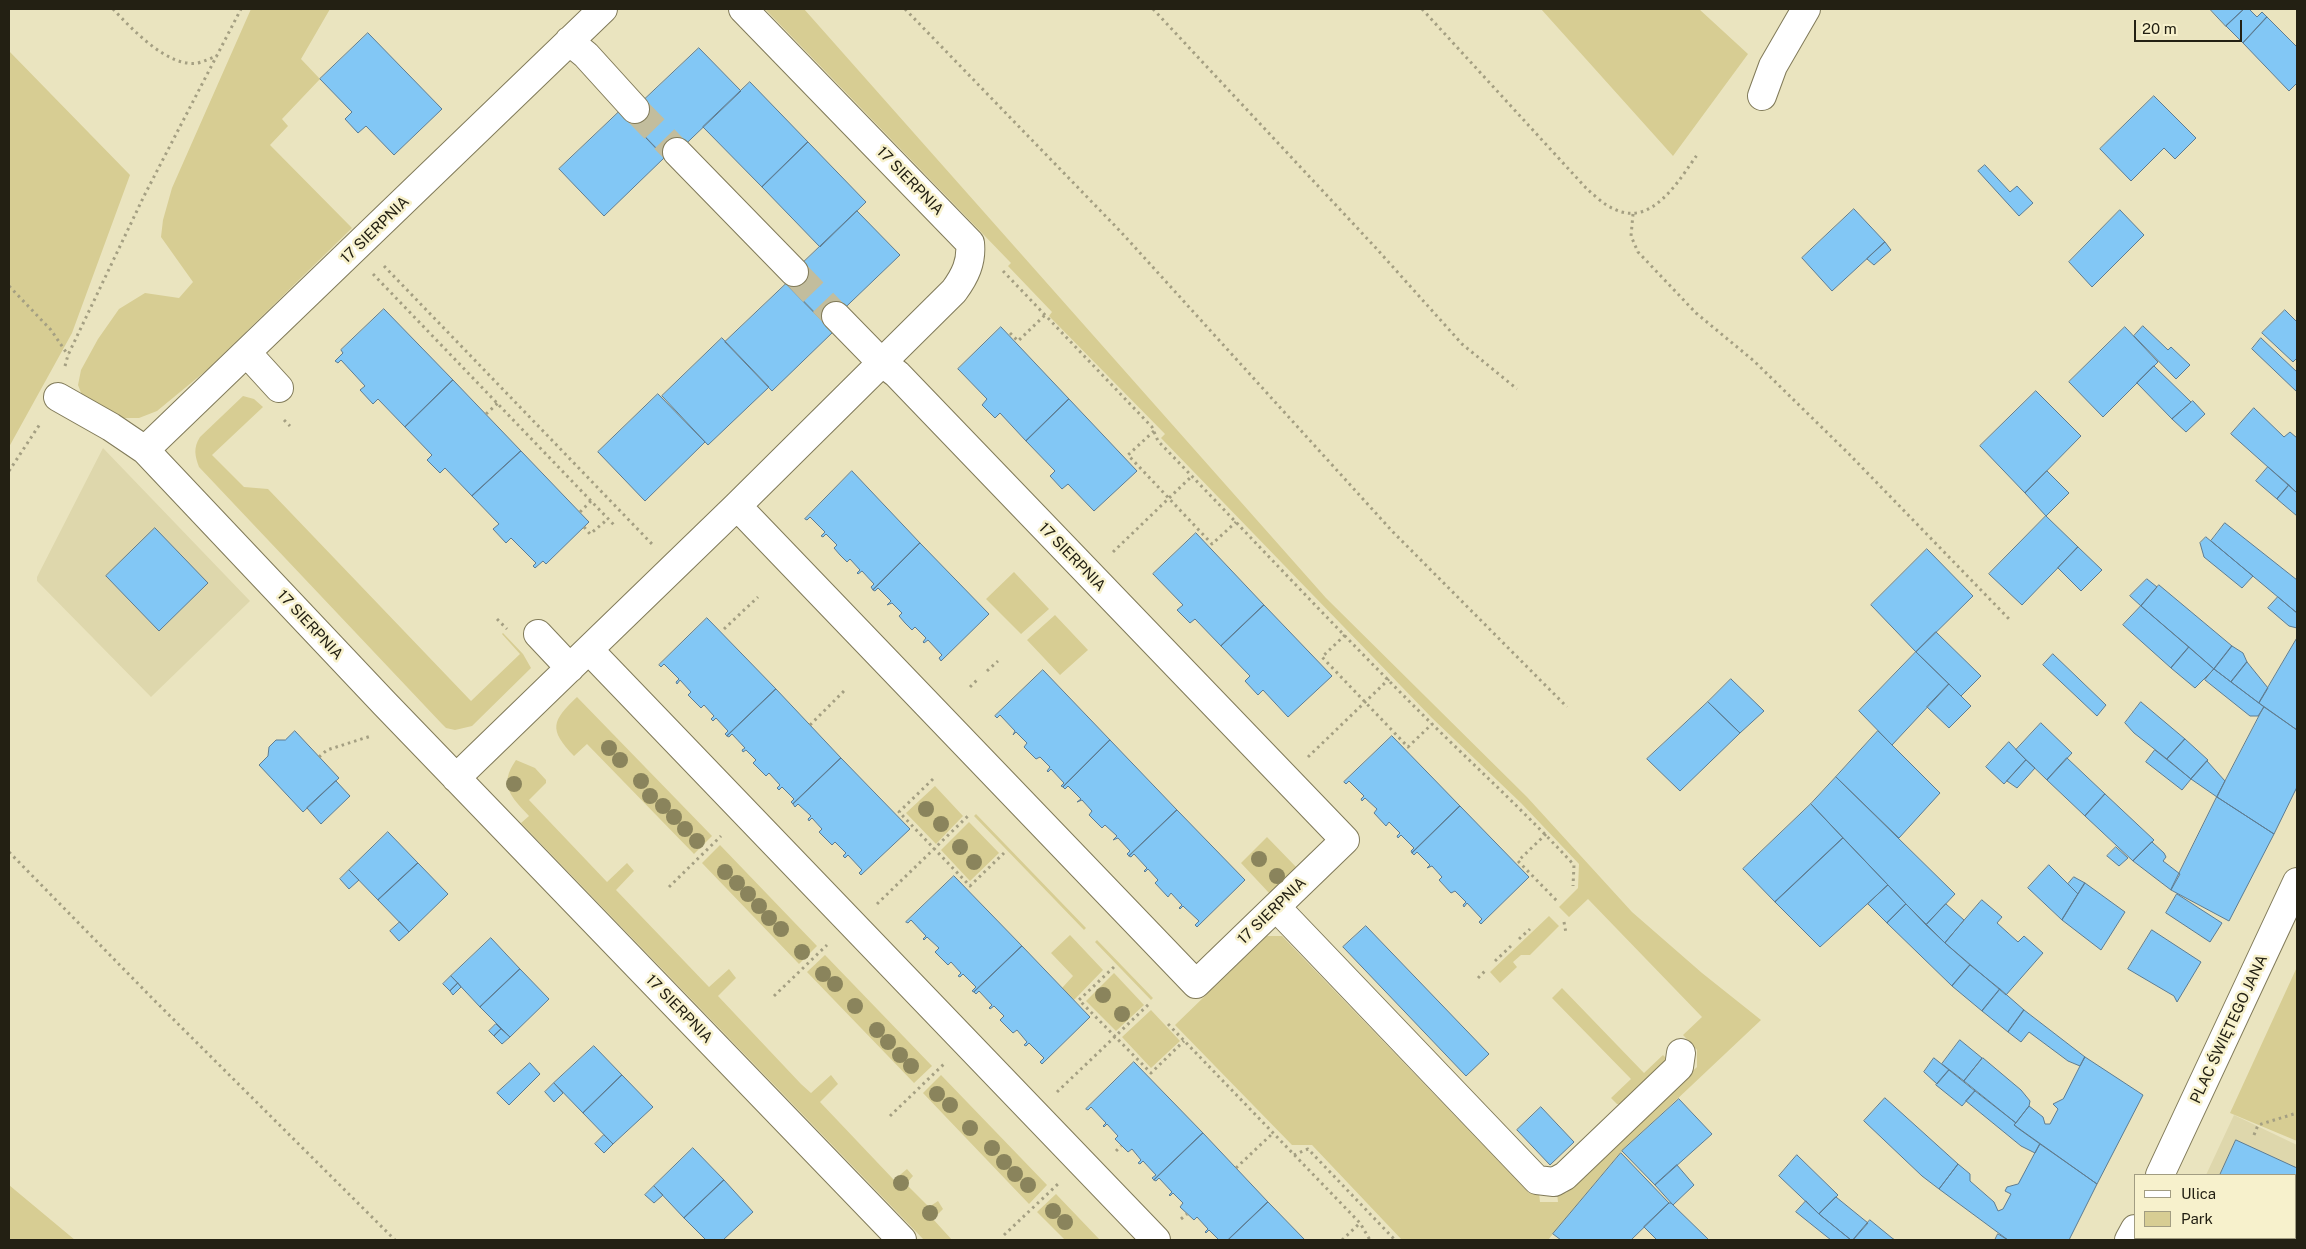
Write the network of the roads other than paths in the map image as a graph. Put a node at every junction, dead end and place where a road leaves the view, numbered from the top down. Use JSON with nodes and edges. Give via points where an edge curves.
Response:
{"nodes":[{"id":1,"x":604,"y":9,"type":"edge"},
{"id":2,"x":743,"y":9,"type":"edge"},
{"id":3,"x":1806,"y":9,"type":"edge"},
{"id":4,"x":569,"y":41,"type":"junction"},
{"id":5,"x":1762,"y":96,"type":"dead end"},
{"id":6,"x":635,"y":109,"type":"tunnel mouth"},
{"id":7,"x":676,"y":152,"type":"tunnel mouth"},
{"id":8,"x":794,"y":272,"type":"tunnel mouth"},
{"id":9,"x":836,"y":316,"type":"tunnel mouth"},
{"id":10,"x":247,"y":353,"type":"junction"},
{"id":11,"x":880,"y":362,"type":"junction"},
{"id":12,"x":279,"y":388,"type":"dead end"},
{"id":13,"x":58,"y":397,"type":"road end"},
{"id":14,"x":145,"y":450,"type":"junction"},
{"id":15,"x":737,"y":506,"type":"junction"},
{"id":16,"x":538,"y":634,"type":"dead end"},
{"id":17,"x":580,"y":659,"type":"junction"},
{"id":18,"x":456,"y":778,"type":"junction"},
{"id":19,"x":2297,"y":882,"type":"edge"},
{"id":20,"x":1276,"y":907,"type":"junction"},
{"id":21,"x":1681,"y":1053,"type":"dead end"},
{"id":22,"x":2160,"y":1174,"type":"edge"},
{"id":23,"x":902,"y":1240,"type":"edge"},
{"id":24,"x":1156,"y":1240,"type":"edge"}],
"edges":[{"from":1,"to":4,"type":"street","name":"17 SIERPNIA"},
{"from":2,"to":11,"type":"street","name":"17 SIERPNIA","via":[[970,243],[972,255],[968,267],[954,290]]},
{"from":3,"to":5,"type":"street","via":[[1773,66]]},
{"from":4,"to":6,"type":"street","via":[[591,60]]},
{"from":4,"to":10,"type":"street","name":"17 SIERPNIA"},
{"from":7,"to":8,"type":"street"},
{"from":9,"to":11,"type":"street"},
{"from":10,"to":12,"type":"street"},
{"from":10,"to":14,"type":"street","name":"17 SIERPNIA"},
{"from":11,"to":15,"type":"street","name":"17 SIERPNIA"},
{"from":11,"to":20,"type":"street","name":"17 SIERPNIA","via":[[897,374],[1345,840]]},
{"from":13,"to":14,"type":"street","name":"17 SIERPNIA"},
{"from":14,"to":18,"type":"street","name":"17 SIERPNIA"},
{"from":15,"to":17,"type":"street","name":"17 SIERPNIA"},
{"from":15,"to":20,"type":"street","name":"17 SIERPNIA","via":[[1196,984]]},
{"from":16,"to":17,"type":"street"},
{"from":17,"to":18,"type":"street","name":"17 SIERPNIA"},
{"from":17,"to":24,"type":"street"},
{"from":18,"to":23,"type":"street","name":"17 SIERPNIA"},
{"from":19,"to":22,"type":"street","name":"PLAC ŚWIĘTEGO JANA"},
{"from":20,"to":21,"type":"street","via":[[1537,1180],[1554,1182],[1565,1176],[1679,1067]]}]}
